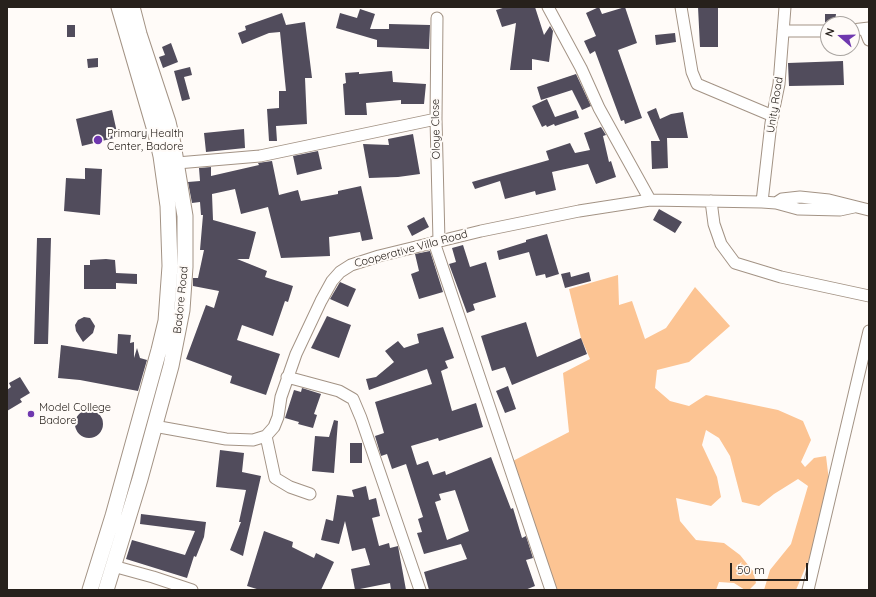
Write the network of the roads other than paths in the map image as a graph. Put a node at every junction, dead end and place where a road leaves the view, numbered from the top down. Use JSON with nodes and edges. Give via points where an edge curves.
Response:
{"nodes":[{"id":1,"x":119,"y":7,"type":"edge"},
{"id":2,"x":132,"y":7,"type":"edge"},
{"id":3,"x":548,"y":7,"type":"edge"},
{"id":4,"x":681,"y":7,"type":"edge"},
{"id":5,"x":785,"y":7,"type":"edge"},
{"id":6,"x":437,"y":18,"type":"dead end"},
{"id":7,"x":783,"y":31,"type":"junction"},
{"id":8,"x":820,"y":31,"type":"edge"},
{"id":9,"x":773,"y":116,"type":"junction"},
{"id":10,"x":436,"y":119,"type":"junction"},
{"id":11,"x":177,"y":163,"type":"junction"},
{"id":12,"x":650,"y":200,"type":"junction"},
{"id":13,"x":711,"y":201,"type":"junction"},
{"id":14,"x":762,"y":202,"type":"junction"},
{"id":15,"x":869,"y":210,"type":"edge"},
{"id":16,"x":437,"y":241,"type":"junction"},
{"id":17,"x":869,"y":296,"type":"edge"},
{"id":18,"x":869,"y":331,"type":"edge"},
{"id":19,"x":170,"y":336,"type":"junction"},
{"id":20,"x":287,"y":377,"type":"junction"},
{"id":21,"x":154,"y":426,"type":"junction"},
{"id":22,"x":266,"y":436,"type":"junction"},
{"id":23,"x":310,"y":494,"type":"dead end"},
{"id":24,"x":113,"y":566,"type":"junction"},
{"id":25,"x":90,"y":590,"type":"edge"},
{"id":26,"x":106,"y":590,"type":"edge"},
{"id":27,"x":192,"y":590,"type":"edge"},
{"id":28,"x":420,"y":590,"type":"edge"},
{"id":29,"x":551,"y":590,"type":"edge"},
{"id":30,"x":808,"y":590,"type":"edge"}],
"edges":[{"from":1,"to":19,"type":"main road","name":"Badore Road","via":[[156,134],[165,184],[170,266]]},
{"from":2,"to":11,"type":"main road","name":"Badore Road","via":[[168,122]]},
{"from":3,"to":12,"type":"street","via":[[599,108]]},
{"from":4,"to":9,"type":"street","via":[[692,72],[697,84]]},
{"from":5,"to":7,"type":"street","name":"Unity Road"},
{"from":6,"to":10,"type":"street","name":"Oloye Close"},
{"from":7,"to":8,"type":"street"},
{"from":7,"to":9,"type":"street","name":"Unity Road","via":[[779,84]]},
{"from":9,"to":14,"type":"street","name":"Unity Road"},
{"from":10,"to":11,"type":"street","via":[[260,156]]},
{"from":10,"to":16,"type":"street","name":"Oloye Close"},
{"from":11,"to":19,"type":"main road","name":"Badore Road","via":[[185,216],[185,245],[182,310]]},
{"from":12,"to":13,"type":"street","name":"Cooperative Villa Road"},
{"from":12,"to":16,"type":"street","name":"Cooperative Villa Road","via":[[579,211]]},
{"from":13,"to":14,"type":"street","name":"Cooperative Villa Road"},
{"from":13,"to":17,"type":"street","via":[[714,224],[721,244],[735,263],[781,277]]},
{"from":14,"to":15,"type":"street","name":"Cooperative Villa Road","via":[[776,203],[800,197],[829,200]]},
{"from":16,"to":20,"type":"street","name":"Cooperative Villa Road","via":[[379,256],[351,265],[340,272],[320,301]]},
{"from":16,"to":29,"type":"street","name":"Oloye Close"},
{"from":18,"to":30,"type":"street"},
{"from":19,"to":21,"type":"main road","name":"Badore Road"},
{"from":19,"to":25,"type":"main road","name":"Badore Road","via":[[142,414]]},
{"from":20,"to":22,"type":"street","name":"Cooperative Villa Road","via":[[278,417]]},
{"from":20,"to":28,"type":"street","via":[[339,391],[353,399],[362,418]]},
{"from":21,"to":22,"type":"street","via":[[226,439],[253,440]]},
{"from":21,"to":24,"type":"main road","name":"Badore Road"},
{"from":22,"to":23,"type":"street","via":[[275,478]]},
{"from":24,"to":26,"type":"main road","name":"Badore Road"},
{"from":24,"to":27,"type":"street"}]}
